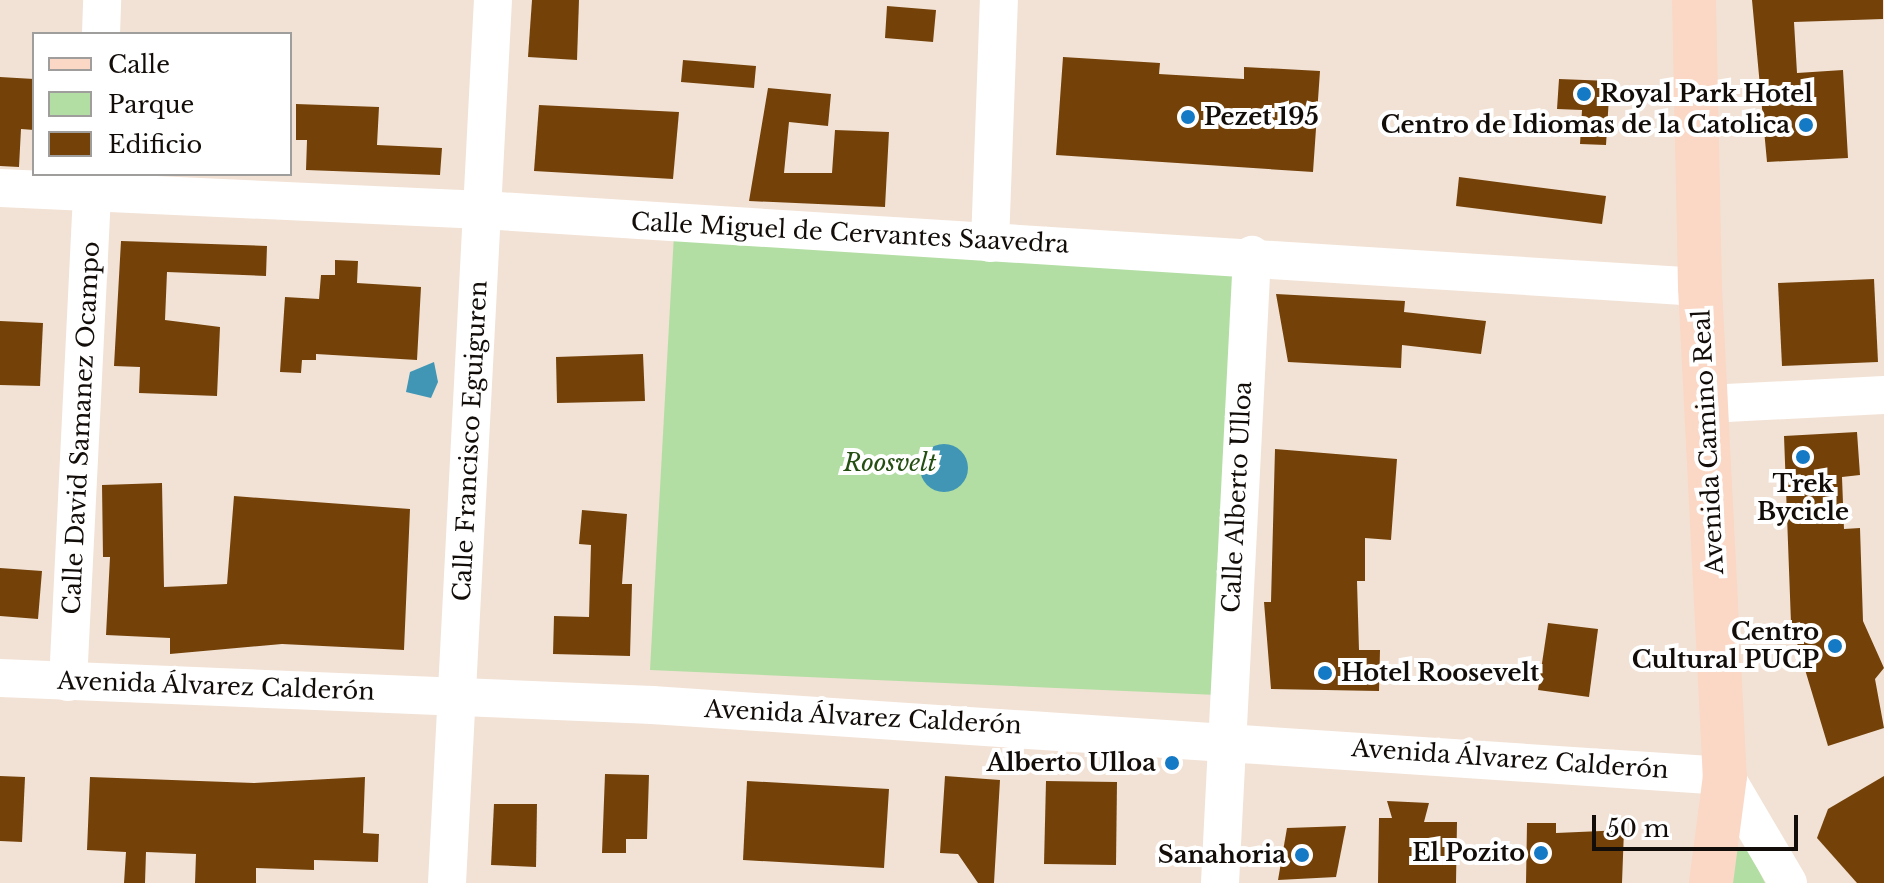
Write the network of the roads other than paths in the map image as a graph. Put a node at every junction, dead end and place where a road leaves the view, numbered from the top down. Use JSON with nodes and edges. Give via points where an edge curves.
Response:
{"nodes":[{"id":1,"x":102,"y":0,"type":"edge"},
{"id":2,"x":493,"y":0,"type":"edge"},
{"id":3,"x":999,"y":0,"type":"edge"},
{"id":4,"x":1694,"y":1,"type":"edge"},
{"id":5,"x":101,"y":32,"type":"edge"},
{"id":6,"x":93,"y":184,"type":"edge"},
{"id":7,"x":0,"y":188,"type":"edge"},
{"id":8,"x":482,"y":210,"type":"junction"},
{"id":9,"x":990,"y":243,"type":"junction"},
{"id":10,"x":1252,"y":255,"type":"junction"},
{"id":11,"x":1700,"y":287,"type":"junction"},
{"id":12,"x":1884,"y":395,"type":"edge"},
{"id":13,"x":1707,"y":404,"type":"junction"},
{"id":14,"x":0,"y":678,"type":"edge"},
{"id":15,"x":68,"y":682,"type":"junction"},
{"id":16,"x":456,"y":693,"type":"junction"},
{"id":17,"x":1224,"y":738,"type":"junction"},
{"id":18,"x":1725,"y":776,"type":"junction"},
{"id":19,"x":447,"y":883,"type":"edge"},
{"id":20,"x":1220,"y":883,"type":"edge"},
{"id":21,"x":1711,"y":883,"type":"edge"},
{"id":22,"x":1788,"y":883,"type":"edge"}],
"edges":[{"from":1,"to":5,"type":"street"},
{"from":2,"to":8,"type":"street","name":"Calle Francisco Eguiguren"},
{"from":3,"to":9,"type":"street"},
{"from":4,"to":11,"type":"main road","name":"Avenida Camino Real"},
{"from":6,"to":7,"type":"street","name":"Calle Miguel de Cervantes Saavedra"},
{"from":6,"to":8,"type":"street","name":"Calle Miguel de Cervantes Saavedra"},
{"from":6,"to":15,"type":"street","name":"Calle David Samanez Ocampo"},
{"from":8,"to":9,"type":"street","name":"Calle Miguel de Cervantes Saavedra"},
{"from":8,"to":16,"type":"street","name":"Calle Francisco Eguiguren"},
{"from":9,"to":10,"type":"street","name":"Calle Miguel de Cervantes Saavedra"},
{"from":10,"to":11,"type":"street","name":"Calle Miguel de Cervantes Saavedra"},
{"from":10,"to":17,"type":"street","name":"Calle Alberto Ulloa"},
{"from":11,"to":13,"type":"main road","name":"Avenida Camino Real"},
{"from":12,"to":13,"type":"street"},
{"from":13,"to":18,"type":"main road","name":"Avenida Camino Real"},
{"from":14,"to":15,"type":"street","name":"Avenida Álvarez Calderón"},
{"from":15,"to":16,"type":"street","name":"Avenida Álvarez Calderón"},
{"from":16,"to":17,"type":"street","name":"Avenida Álvarez Calderón"},
{"from":16,"to":19,"type":"street","name":"Calle Francisco Eguiguren"},
{"from":17,"to":18,"type":"street","name":"Avenida Álvarez Calderón"},
{"from":17,"to":20,"type":"street","name":"Calle Alberto Ulloa"},
{"from":18,"to":21,"type":"main road","name":"Avenida Camino Real"},
{"from":18,"to":22,"type":"street"}]}
